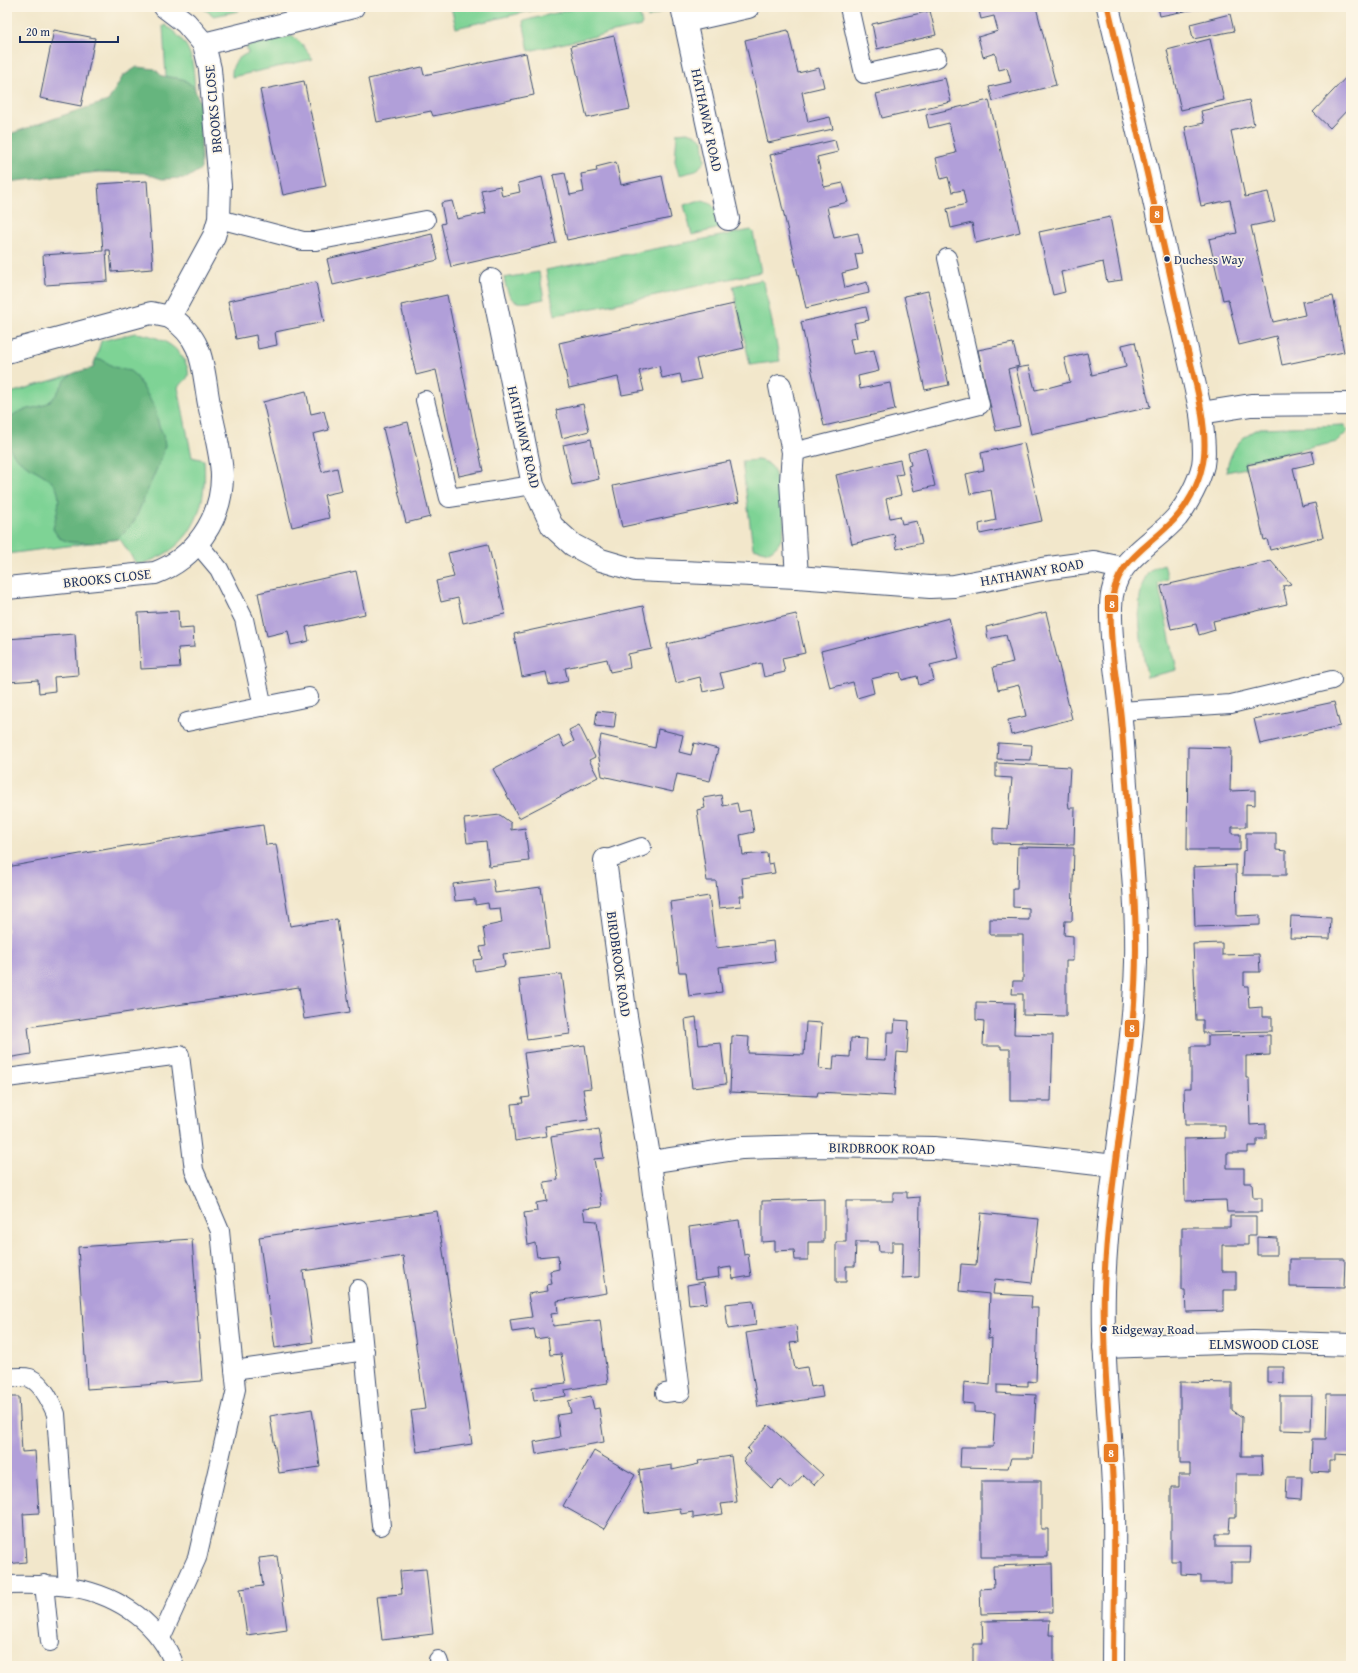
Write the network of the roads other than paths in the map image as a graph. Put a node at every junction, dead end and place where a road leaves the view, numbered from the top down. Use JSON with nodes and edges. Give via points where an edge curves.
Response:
{"nodes":[{"id":1,"x":165,"y":7,"type":"edge"},
{"id":2,"x":353,"y":7,"type":"edge"},
{"id":3,"x":748,"y":7,"type":"edge"},
{"id":4,"x":849,"y":7,"type":"edge"},
{"id":5,"x":1108,"y":7,"type":"edge"},
{"id":6,"x":684,"y":14,"type":"edge"},
{"id":7,"x":204,"y":44,"type":"junction"},
{"id":8,"x":937,"y":58,"type":"dead end"},
{"id":9,"x":219,"y":219,"type":"junction"},
{"id":10,"x":728,"y":219,"type":"dead end"},
{"id":11,"x":426,"y":220,"type":"dead end"},
{"id":12,"x":947,"y":258,"type":"dead end"},
{"id":13,"x":491,"y":280,"type":"dead end"},
{"id":14,"x":170,"y":317,"type":"junction"},
{"id":15,"x":7,"y":352,"type":"edge"},
{"id":16,"x":780,"y":386,"type":"dead end"},
{"id":17,"x":425,"y":400,"type":"dead end"},
{"id":18,"x":1351,"y":404,"type":"edge"},
{"id":19,"x":1201,"y":413,"type":"junction"},
{"id":20,"x":793,"y":452,"type":"junction"},
{"id":21,"x":533,"y":485,"type":"junction"},
{"id":22,"x":198,"y":544,"type":"junction"},
{"id":23,"x":1122,"y":568,"type":"junction"},
{"id":24,"x":797,"y":577,"type":"junction"},
{"id":25,"x":7,"y":588,"type":"edge"},
{"id":26,"x":1332,"y":680,"type":"dead end"},
{"id":27,"x":309,"y":697,"type":"dead end"},
{"id":28,"x":263,"y":707,"type":"junction"},
{"id":29,"x":1120,"y":711,"type":"junction"},
{"id":30,"x":187,"y":722,"type":"dead end"},
{"id":31,"x":642,"y":847,"type":"dead end"},
{"id":32,"x":605,"y":860,"type":"joint"},
{"id":33,"x":7,"y":1078,"type":"edge"},
{"id":34,"x":650,"y":1162,"type":"junction"},
{"id":35,"x":1115,"y":1166,"type":"junction"},
{"id":36,"x":358,"y":1289,"type":"dead end"},
{"id":37,"x":1351,"y":1345,"type":"edge"},
{"id":38,"x":1104,"y":1347,"type":"junction"},
{"id":39,"x":365,"y":1352,"type":"junction"},
{"id":40,"x":234,"y":1370,"type":"junction"},
{"id":41,"x":7,"y":1378,"type":"edge"},
{"id":42,"x":672,"y":1392,"type":"dead end"},
{"id":43,"x":381,"y":1526,"type":"dead end"},
{"id":44,"x":44,"y":1584,"type":"junction"},
{"id":45,"x":7,"y":1585,"type":"edge"},
{"id":46,"x":68,"y":1587,"type":"junction"},
{"id":47,"x":161,"y":1638,"type":"junction"},
{"id":48,"x":50,"y":1642,"type":"dead end"},
{"id":49,"x":175,"y":1666,"type":"edge"},
{"id":50,"x":1113,"y":1666,"type":"edge"}],
"edges":[{"from":1,"to":7,"type":"street","via":[[186,23]]},
{"from":2,"to":7,"type":"street"},
{"from":3,"to":6,"type":"street","name":"HATHAWAY ROAD"},
{"from":4,"to":8,"type":"lane","via":[[864,74]]},
{"from":5,"to":19,"type":"street"},
{"from":6,"to":10,"type":"street","name":"HATHAWAY ROAD"},
{"from":7,"to":9,"type":"street","name":"BROOKS CLOSE","via":[[210,69],[220,186]]},
{"from":9,"to":11,"type":"lane","via":[[288,239],[316,242]]},
{"from":9,"to":14,"type":"street","name":"BROOKS CLOSE","via":[[214,236]]},
{"from":12,"to":20,"type":"lane","via":[[980,405]]},
{"from":13,"to":21,"type":"street","name":"HATHAWAY ROAD"},
{"from":14,"to":15,"type":"street","name":"BROOKS CLOSE","via":[[151,313]]},
{"from":14,"to":22,"type":"street","name":"BROOKS CLOSE","via":[[184,326],[200,350],[222,475],[221,491],[213,520]]},
{"from":16,"to":20,"type":"street"},
{"from":17,"to":21,"type":"lane","via":[[449,498]]},
{"from":18,"to":19,"type":"street","via":[[1251,405]]},
{"from":19,"to":23,"type":"street","via":[[1203,465],[1185,506],[1175,519]]},
{"from":20,"to":24,"type":"street","via":[[791,481]]},
{"from":21,"to":24,"type":"street","name":"HATHAWAY ROAD","via":[[552,526],[573,545],[601,560],[635,570]]},
{"from":22,"to":25,"type":"street","name":"BROOKS CLOSE","via":[[184,557],[155,573]]},
{"from":22,"to":28,"type":"lane","via":[[219,570],[244,619]]},
{"from":23,"to":24,"type":"street","name":"HATHAWAY ROAD","via":[[1094,562],[954,586],[930,587]]},
{"from":23,"to":29,"type":"street","via":[[1115,582],[1111,606],[1113,658]]},
{"from":26,"to":29,"type":"lane","via":[[1231,704]]},
{"from":27,"to":28,"type":"lane"},
{"from":28,"to":30,"type":"lane"},
{"from":29,"to":35,"type":"street","via":[[1135,901],[1136,962],[1125,1089]]},
{"from":31,"to":32,"type":"lane"},
{"from":32,"to":34,"type":"street","name":"BIRDBROOK ROAD"},
{"from":33,"to":40,"type":"lane","via":[[180,1055],[194,1170],[220,1231]]},
{"from":34,"to":35,"type":"street","name":"BIRDBROOK ROAD","via":[[742,1148],[817,1146],[934,1148]]},
{"from":34,"to":42,"type":"street","name":"BIRDBROOK ROAD"},
{"from":35,"to":38,"type":"street","via":[[1104,1289]]},
{"from":36,"to":39,"type":"lane"},
{"from":37,"to":38,"type":"street","name":"ELMSWOOD CLOSE","via":[[1253,1342]]},
{"from":38,"to":50,"type":"street","via":[[1114,1510]]},
{"from":39,"to":40,"type":"lane"},
{"from":39,"to":43,"type":"lane"},
{"from":40,"to":47,"type":"lane","via":[[236,1389],[197,1558]]},
{"from":41,"to":46,"type":"lane","via":[[31,1379],[50,1400],[56,1414]]},
{"from":44,"to":45,"type":"lane"},
{"from":44,"to":46,"type":"lane"},
{"from":44,"to":48,"type":"lane"},
{"from":46,"to":47,"type":"lane","via":[[112,1598],[144,1620]]},
{"from":47,"to":49,"type":"lane"}]}
